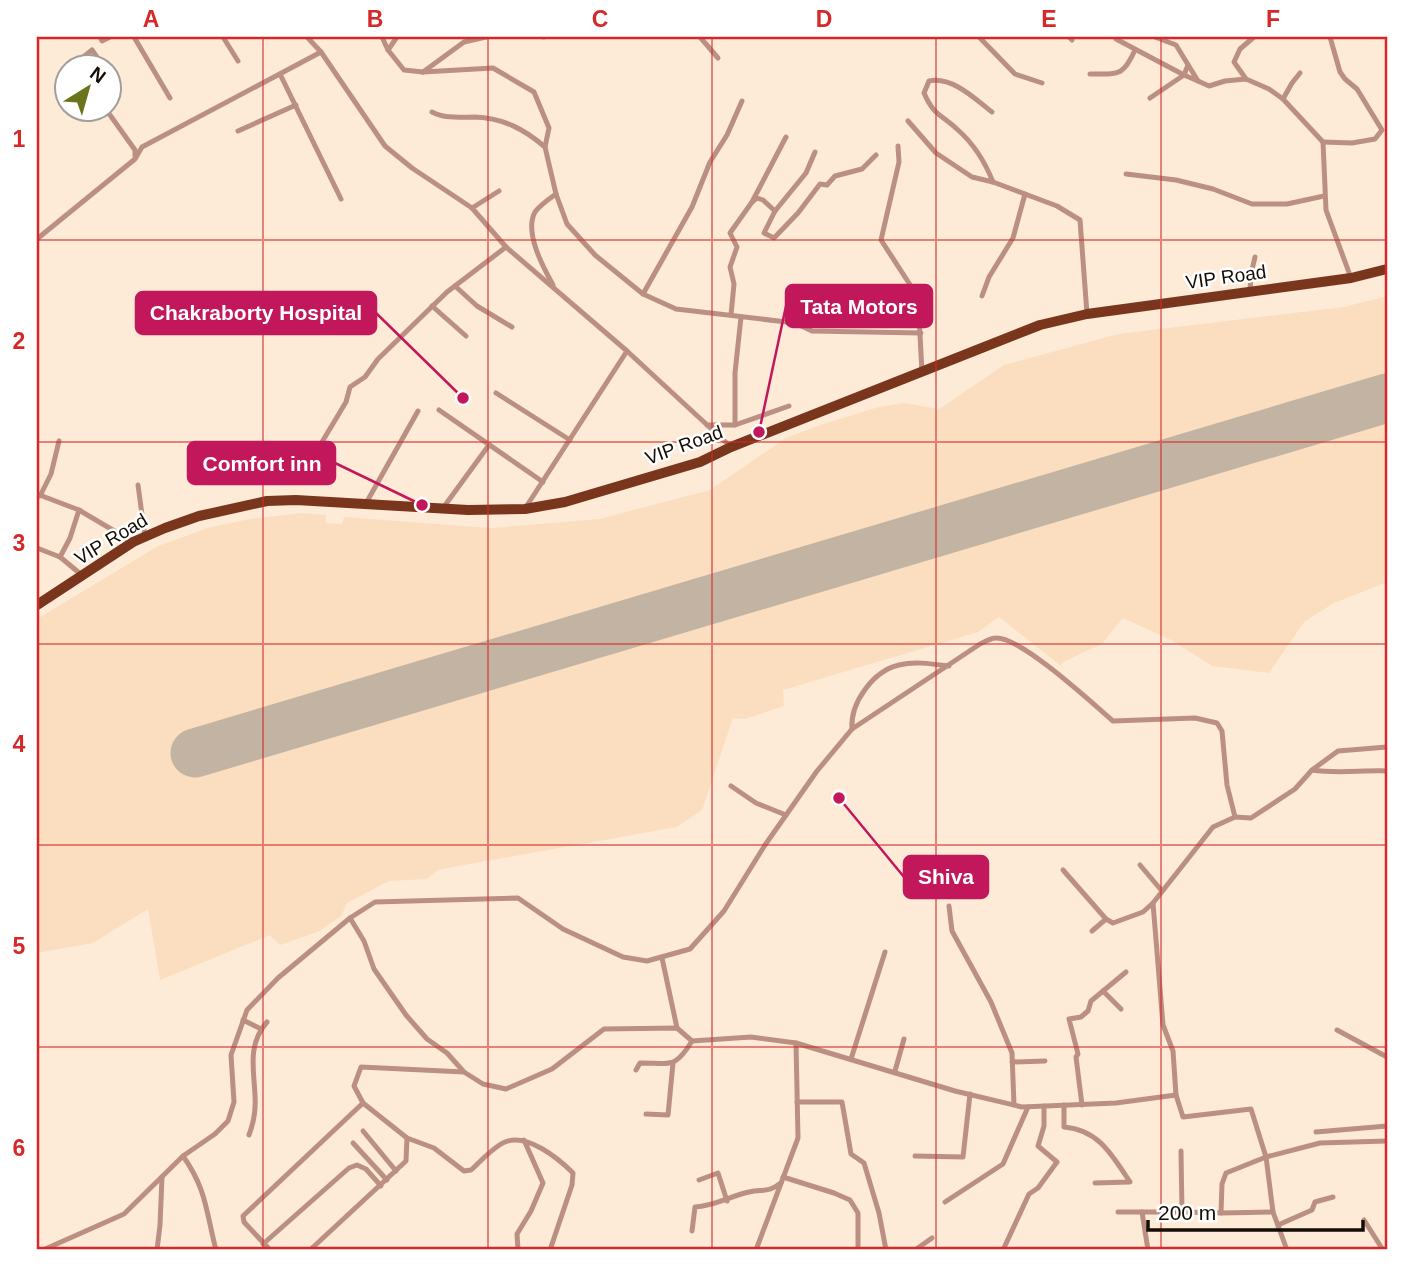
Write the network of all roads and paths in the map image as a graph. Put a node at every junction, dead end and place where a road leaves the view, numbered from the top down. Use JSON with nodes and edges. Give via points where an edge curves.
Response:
{"nodes":[{"id":1,"x":100,"y":37,"type":"edge"},
{"id":2,"x":110,"y":37,"type":"edge"},
{"id":3,"x":134,"y":37,"type":"edge"},
{"id":4,"x":223,"y":37,"type":"edge"},
{"id":5,"x":307,"y":37,"type":"edge"},
{"id":6,"x":382,"y":37,"type":"edge"},
{"id":7,"x":397,"y":37,"type":"edge"},
{"id":8,"x":486,"y":37,"type":"edge"},
{"id":9,"x":700,"y":37,"type":"edge"},
{"id":10,"x":979,"y":37,"type":"edge"},
{"id":11,"x":1155,"y":37,"type":"edge"},
{"id":12,"x":1254,"y":37,"type":"edge"},
{"id":13,"x":1329,"y":37,"type":"edge"},
{"id":14,"x":1116,"y":39,"type":"dead end"},
{"id":15,"x":387,"y":50,"type":"junction"},
{"id":16,"x":1135,"y":50,"type":"junction"},
{"id":17,"x":321,"y":52,"type":"junction"},
{"id":18,"x":718,"y":58,"type":"dead end"},
{"id":19,"x":238,"y":61,"type":"dead end"},
{"id":20,"x":1188,"y":65,"type":"junction"},
{"id":21,"x":424,"y":72,"type":"junction"},
{"id":22,"x":1300,"y":73,"type":"dead end"},
{"id":23,"x":281,"y":74,"type":"junction"},
{"id":24,"x":1090,"y":74,"type":"dead end"},
{"id":25,"x":1184,"y":75,"type":"junction"},
{"id":26,"x":1246,"y":79,"type":"junction"},
{"id":27,"x":1198,"y":81,"type":"junction"},
{"id":28,"x":1042,"y":83,"type":"dead end"},
{"id":29,"x":170,"y":98,"type":"dead end"},
{"id":30,"x":1150,"y":98,"type":"dead end"},
{"id":31,"x":1283,"y":99,"type":"junction"},
{"id":32,"x":741,"y":101,"type":"dead end"},
{"id":33,"x":296,"y":105,"type":"junction"},
{"id":34,"x":432,"y":112,"type":"dead end"},
{"id":35,"x":992,"y":112,"type":"dead end"},
{"id":36,"x":908,"y":121,"type":"dead end"},
{"id":37,"x":115,"y":122,"type":"edge"},
{"id":38,"x":238,"y":131,"type":"dead end"},
{"id":39,"x":786,"y":137,"type":"dead end"},
{"id":40,"x":1323,"y":142,"type":"junction"},
{"id":41,"x":898,"y":146,"type":"dead end"},
{"id":42,"x":545,"y":147,"type":"junction"},
{"id":43,"x":815,"y":152,"type":"dead end"},
{"id":44,"x":876,"y":155,"type":"dead end"},
{"id":45,"x":135,"y":159,"type":"junction"},
{"id":46,"x":1126,"y":174,"type":"dead end"},
{"id":47,"x":993,"y":182,"type":"junction"},
{"id":48,"x":499,"y":191,"type":"dead end"},
{"id":49,"x":556,"y":194,"type":"junction"},
{"id":50,"x":1025,"y":194,"type":"junction"},
{"id":51,"x":1324,"y":196,"type":"junction"},
{"id":52,"x":341,"y":199,"type":"dead end"},
{"id":53,"x":752,"y":202,"type":"junction"},
{"id":54,"x":472,"y":208,"type":"junction"},
{"id":55,"x":775,"y":211,"type":"junction"},
{"id":56,"x":37,"y":239,"type":"edge"},
{"id":57,"x":506,"y":247,"type":"junction"},
{"id":58,"x":1255,"y":257,"type":"dead end"},
{"id":59,"x":1387,"y":269,"type":"edge"},
{"id":60,"x":1352,"y":278,"type":"junction"},
{"id":61,"x":455,"y":286,"type":"junction"},
{"id":62,"x":555,"y":289,"type":"junction"},
{"id":63,"x":1250,"y":291,"type":"junction"},
{"id":64,"x":643,"y":293,"type":"junction"},
{"id":65,"x":982,"y":296,"type":"dead end"},
{"id":66,"x":432,"y":306,"type":"junction"},
{"id":67,"x":1087,"y":314,"type":"junction"},
{"id":68,"x":731,"y":315,"type":"junction"},
{"id":69,"x":741,"y":317,"type":"junction"},
{"id":70,"x":512,"y":327,"type":"dead end"},
{"id":71,"x":921,"y":333,"type":"junction"},
{"id":72,"x":466,"y":336,"type":"dead end"},
{"id":73,"x":627,"y":351,"type":"junction"},
{"id":74,"x":922,"y":373,"type":"junction"},
{"id":75,"x":496,"y":393,"type":"dead end"},
{"id":76,"x":789,"y":406,"type":"dead end"},
{"id":77,"x":439,"y":410,"type":"dead end"},
{"id":78,"x":418,"y":411,"type":"dead end"},
{"id":79,"x":707,"y":425,"type":"junction"},
{"id":80,"x":735,"y":425,"type":"junction"},
{"id":81,"x":569,"y":440,"type":"junction"},
{"id":82,"x":59,"y":441,"type":"dead end"},
{"id":83,"x":322,"y":442,"type":"dead end"},
{"id":84,"x":489,"y":445,"type":"junction"},
{"id":85,"x":731,"y":447,"type":"junction"},
{"id":86,"x":542,"y":482,"type":"junction"},
{"id":87,"x":138,"y":485,"type":"dead end"},
{"id":88,"x":38,"y":495,"type":"edge"},
{"id":89,"x":365,"y":505,"type":"junction"},
{"id":90,"x":442,"y":509,"type":"junction"},
{"id":91,"x":525,"y":509,"type":"junction"},
{"id":92,"x":79,"y":510,"type":"junction"},
{"id":93,"x":145,"y":537,"type":"junction"},
{"id":94,"x":133,"y":542,"type":"junction"},
{"id":95,"x":37,"y":548,"type":"edge"},
{"id":96,"x":60,"y":557,"type":"junction"},
{"id":97,"x":83,"y":576,"type":"junction"},
{"id":98,"x":37,"y":605,"type":"edge"},
{"id":99,"x":949,"y":666,"type":"junction"},
{"id":100,"x":852,"y":729,"type":"junction"},
{"id":101,"x":1387,"y":747,"type":"edge"},
{"id":102,"x":1312,"y":770,"type":"junction"},
{"id":103,"x":1387,"y":771,"type":"edge"},
{"id":104,"x":731,"y":786,"type":"dead end"},
{"id":105,"x":786,"y":815,"type":"junction"},
{"id":106,"x":1235,"y":817,"type":"junction"},
{"id":107,"x":1140,"y":865,"type":"dead end"},
{"id":108,"x":1063,"y":870,"type":"dead end"},
{"id":109,"x":1162,"y":891,"type":"junction"},
{"id":110,"x":1153,"y":903,"type":"junction"},
{"id":111,"x":949,"y":906,"type":"dead end"},
{"id":112,"x":350,"y":918,"type":"junction"},
{"id":113,"x":1106,"y":919,"type":"junction"},
{"id":114,"x":1092,"y":931,"type":"dead end"},
{"id":115,"x":885,"y":952,"type":"dead end"},
{"id":116,"x":662,"y":958,"type":"junction"},
{"id":117,"x":1126,"y":972,"type":"dead end"},
{"id":118,"x":1103,"y":991,"type":"junction"},
{"id":119,"x":1121,"y":1009,"type":"dead end"},
{"id":120,"x":243,"y":1020,"type":"junction"},
{"id":121,"x":267,"y":1022,"type":"dead end"},
{"id":122,"x":677,"y":1028,"type":"junction"},
{"id":123,"x":261,"y":1029,"type":"junction"},
{"id":124,"x":1337,"y":1030,"type":"dead end"},
{"id":125,"x":904,"y":1039,"type":"dead end"},
{"id":126,"x":692,"y":1041,"type":"junction"},
{"id":127,"x":796,"y":1043,"type":"junction"},
{"id":128,"x":1387,"y":1057,"type":"edge"},
{"id":129,"x":851,"y":1059,"type":"junction"},
{"id":130,"x":1045,"y":1060,"type":"dead end"},
{"id":131,"x":1012,"y":1062,"type":"junction"},
{"id":132,"x":673,"y":1063,"type":"junction"},
{"id":133,"x":636,"y":1070,"type":"dead end"},
{"id":134,"x":464,"y":1072,"type":"junction"},
{"id":135,"x":895,"y":1072,"type":"junction"},
{"id":136,"x":970,"y":1094,"type":"junction"},
{"id":137,"x":1176,"y":1095,"type":"junction"},
{"id":138,"x":797,"y":1102,"type":"junction"},
{"id":139,"x":363,"y":1104,"type":"junction"},
{"id":140,"x":1082,"y":1104,"type":"junction"},
{"id":141,"x":1014,"y":1105,"type":"junction"},
{"id":142,"x":1064,"y":1105,"type":"junction"},
{"id":143,"x":1044,"y":1106,"type":"junction"},
{"id":144,"x":1028,"y":1107,"type":"junction"},
{"id":145,"x":646,"y":1114,"type":"dead end"},
{"id":146,"x":1387,"y":1126,"type":"edge"},
{"id":147,"x":363,"y":1131,"type":"dead end"},
{"id":148,"x":1316,"y":1132,"type":"dead end"},
{"id":149,"x":249,"y":1135,"type":"dead end"},
{"id":150,"x":407,"y":1138,"type":"junction"},
{"id":151,"x":524,"y":1140,"type":"junction"},
{"id":152,"x":1387,"y":1141,"type":"edge"},
{"id":153,"x":353,"y":1143,"type":"dead end"},
{"id":154,"x":1181,"y":1152,"type":"dead end"},
{"id":155,"x":183,"y":1156,"type":"junction"},
{"id":156,"x":915,"y":1156,"type":"dead end"},
{"id":157,"x":1266,"y":1157,"type":"junction"},
{"id":158,"x":396,"y":1171,"type":"junction"},
{"id":159,"x":162,"y":1177,"type":"junction"},
{"id":160,"x":387,"y":1180,"type":"junction"},
{"id":161,"x":699,"y":1180,"type":"dead end"},
{"id":162,"x":782,"y":1180,"type":"junction"},
{"id":163,"x":1095,"y":1182,"type":"dead end"},
{"id":164,"x":381,"y":1186,"type":"junction"},
{"id":165,"x":1333,"y":1196,"type":"dead end"},
{"id":166,"x":727,"y":1201,"type":"junction"},
{"id":167,"x":945,"y":1202,"type":"dead end"},
{"id":168,"x":1118,"y":1212,"type":"dead end"},
{"id":169,"x":1142,"y":1212,"type":"junction"},
{"id":170,"x":1182,"y":1212,"type":"junction"},
{"id":171,"x":1273,"y":1212,"type":"junction"},
{"id":172,"x":1221,"y":1213,"type":"junction"},
{"id":173,"x":1364,"y":1220,"type":"dead end"},
{"id":174,"x":1278,"y":1225,"type":"junction"},
{"id":175,"x":692,"y":1231,"type":"dead end"},
{"id":176,"x":932,"y":1238,"type":"dead end"},
{"id":177,"x":263,"y":1244,"type":"junction"},
{"id":178,"x":551,"y":1248,"type":"edge"},
{"id":179,"x":43,"y":1250,"type":"edge"},
{"id":180,"x":157,"y":1250,"type":"edge"},
{"id":181,"x":216,"y":1250,"type":"edge"},
{"id":182,"x":270,"y":1250,"type":"edge"},
{"id":183,"x":310,"y":1250,"type":"edge"},
{"id":184,"x":518,"y":1250,"type":"edge"},
{"id":185,"x":756,"y":1250,"type":"edge"},
{"id":186,"x":858,"y":1250,"type":"edge"},
{"id":187,"x":886,"y":1250,"type":"edge"},
{"id":188,"x":915,"y":1250,"type":"edge"},
{"id":189,"x":1003,"y":1250,"type":"edge"},
{"id":190,"x":1147,"y":1250,"type":"edge"},
{"id":191,"x":1287,"y":1250,"type":"edge"},
{"id":192,"x":1382,"y":1250,"type":"edge"}],
"edges":[{"from":1,"to":2,"type":"street","via":[[102,41]]},
{"from":3,"to":29,"type":"street"},
{"from":4,"to":19,"type":"street"},
{"from":5,"to":17,"type":"street"},
{"from":6,"to":15,"type":"street"},
{"from":7,"to":15,"type":"street"},
{"from":8,"to":21,"type":"street","via":[[464,42]]},
{"from":9,"to":18,"type":"street"},
{"from":10,"to":28,"type":"street","via":[[1015,74]]},
{"from":11,"to":20,"type":"street","via":[[1176,45]]},
{"from":12,"to":26,"type":"street","via":[[1234,62]]},
{"from":13,"to":40,"type":"street","via":[[1340,72],[1357,89],[1382,130],[1375,139]]},
{"from":14,"to":16,"type":"street"},
{"from":15,"to":21,"type":"street","via":[[404,70]]},
{"from":16,"to":24,"type":"street","via":[[1127,68],[1117,74]]},
{"from":16,"to":25,"type":"street"},
{"from":17,"to":23,"type":"street"},
{"from":17,"to":54,"type":"street","via":[[385,146]]},
{"from":20,"to":25,"type":"street"},
{"from":20,"to":27,"type":"street"},
{"from":21,"to":42,"type":"street","via":[[493,68],[534,92],[549,128]]},
{"from":22,"to":31,"type":"street"},
{"from":23,"to":33,"type":"street"},
{"from":23,"to":45,"type":"street","via":[[142,146]]},
{"from":25,"to":27,"type":"street"},
{"from":25,"to":30,"type":"street"},
{"from":26,"to":27,"type":"street","via":[[1209,86]]},
{"from":26,"to":31,"type":"street"},
{"from":31,"to":40,"type":"street"},
{"from":32,"to":64,"type":"street","via":[[692,207]]},
{"from":33,"to":38,"type":"street"},
{"from":33,"to":52,"type":"street"},
{"from":34,"to":42,"type":"street","via":[[440,117],[480,117],[507,123]]},
{"from":35,"to":47,"type":"street","via":[[939,79],[929,81],[924,93],[931,109],[975,147]]},
{"from":36,"to":47,"type":"street","via":[[936,153],[972,177]]},
{"from":37,"to":45,"type":"street","via":[[135,150]]},
{"from":39,"to":53,"type":"street"},
{"from":40,"to":51,"type":"street"},
{"from":41,"to":71,"type":"street","via":[[899,162],[881,240],[918,298]]},
{"from":42,"to":49,"type":"street"},
{"from":43,"to":55,"type":"street","via":[[806,173]]},
{"from":44,"to":55,"type":"street","via":[[862,169],[820,184],[774,238],[764,233]]},
{"from":45,"to":56,"type":"street"},
{"from":46,"to":51,"type":"street","via":[[1176,180],[1252,204],[1287,204]]},
{"from":47,"to":50,"type":"street"},
{"from":48,"to":54,"type":"street"},
{"from":49,"to":62,"type":"street","via":[[534,214],[532,228],[538,258]]},
{"from":49,"to":64,"type":"street","via":[[567,224],[594,255]]},
{"from":50,"to":65,"type":"street","via":[[1013,238]]},
{"from":50,"to":67,"type":"street","via":[[1080,220]]},
{"from":51,"to":60,"type":"street"},
{"from":53,"to":55,"type":"street","via":[[763,200]]},
{"from":53,"to":68,"type":"street","via":[[730,233],[737,247],[730,267],[734,284]]},
{"from":54,"to":57,"type":"street"},
{"from":57,"to":61,"type":"street"},
{"from":57,"to":62,"type":"street"},
{"from":58,"to":63,"type":"street"},
{"from":59,"to":60,"type":"highway","name":"VIP Road"},
{"from":60,"to":63,"type":"highway","name":"VIP Road"},
{"from":61,"to":66,"type":"street"},
{"from":61,"to":70,"type":"street"},
{"from":62,"to":73,"type":"street"},
{"from":63,"to":67,"type":"highway","name":"VIP Road"},
{"from":64,"to":68,"type":"street","via":[[676,309]]},
{"from":66,"to":72,"type":"street"},
{"from":66,"to":83,"type":"street","via":[[350,387]]},
{"from":67,"to":74,"type":"highway","name":"VIP Road","via":[[1040,325]]},
{"from":68,"to":69,"type":"street"},
{"from":69,"to":71,"type":"street","via":[[795,323],[812,331]]},
{"from":69,"to":80,"type":"street"},
{"from":71,"to":74,"type":"street"},
{"from":73,"to":79,"type":"street"},
{"from":73,"to":81,"type":"street"},
{"from":74,"to":85,"type":"highway","name":"VIP Road"},
{"from":75,"to":81,"type":"street"},
{"from":76,"to":80,"type":"street"},
{"from":77,"to":84,"type":"street"},
{"from":78,"to":89,"type":"street"},
{"from":79,"to":80,"type":"street"},
{"from":79,"to":85,"type":"street"},
{"from":81,"to":86,"type":"street"},
{"from":82,"to":88,"type":"street","via":[[51,474]]},
{"from":84,"to":86,"type":"street"},
{"from":84,"to":90,"type":"street"},
{"from":85,"to":91,"type":"highway","name":"VIP Road","via":[[700,462],[578,499]]},
{"from":86,"to":91,"type":"street"},
{"from":87,"to":93,"type":"street"},
{"from":88,"to":92,"type":"street"},
{"from":89,"to":90,"type":"highway","name":"VIP Road"},
{"from":89,"to":93,"type":"highway","name":"VIP Road","via":[[267,501],[199,516]]},
{"from":90,"to":91,"type":"highway","name":"VIP Road"},
{"from":92,"to":94,"type":"street"},
{"from":92,"to":96,"type":"street"},
{"from":93,"to":94,"type":"highway","name":"VIP Road"},
{"from":94,"to":97,"type":"highway","name":"VIP Road"},
{"from":95,"to":96,"type":"street"},
{"from":96,"to":97,"type":"street"},
{"from":97,"to":98,"type":"highway","name":"VIP Road"},
{"from":99,"to":100,"type":"street"},
{"from":99,"to":100,"type":"street","via":[[897,665],[877,677],[860,697],[851,717]]},
{"from":99,"to":106,"type":"street","via":[[980,643],[996,638],[1015,644],[1066,680],[1113,721],[1195,718],[1217,723]]},
{"from":100,"to":105,"type":"street"},
{"from":101,"to":102,"type":"street","via":[[1338,751]]},
{"from":102,"to":103,"type":"street","via":[[1335,774]]},
{"from":102,"to":106,"type":"street","via":[[1295,789],[1251,818]]},
{"from":104,"to":105,"type":"street"},
{"from":105,"to":116,"type":"street","via":[[724,911],[690,949]]},
{"from":106,"to":109,"type":"street","via":[[1213,827]]},
{"from":107,"to":109,"type":"street"},
{"from":108,"to":113,"type":"street"},
{"from":109,"to":110,"type":"street"},
{"from":110,"to":113,"type":"street","via":[[1143,912],[1113,923]]},
{"from":110,"to":137,"type":"street","via":[[1163,1025],[1173,1051]]},
{"from":111,"to":131,"type":"street","via":[[953,932],[991,1002]]},
{"from":112,"to":116,"type":"street","via":[[375,902],[518,898],[563,929],[623,957]]},
{"from":112,"to":120,"type":"street","via":[[278,978]]},
{"from":112,"to":134,"type":"street","via":[[374,969],[406,1014]]},
{"from":113,"to":114,"type":"street"},
{"from":115,"to":129,"type":"street"},
{"from":116,"to":122,"type":"street"},
{"from":117,"to":118,"type":"street"},
{"from":118,"to":119,"type":"street"},
{"from":118,"to":140,"type":"street","via":[[1081,1017],[1069,1019],[1078,1054]]},
{"from":120,"to":123,"type":"street"},
{"from":120,"to":155,"type":"street","via":[[232,1055],[234,1102],[228,1121]]},
{"from":121,"to":123,"type":"street"},
{"from":122,"to":126,"type":"street"},
{"from":122,"to":134,"type":"street","via":[[604,1029],[552,1069],[506,1089],[484,1084]]},
{"from":123,"to":149,"type":"street","via":[[253,1047],[255,1117]]},
{"from":124,"to":128,"type":"street"},
{"from":125,"to":135,"type":"street"},
{"from":126,"to":127,"type":"street","via":[[751,1037]]},
{"from":126,"to":132,"type":"street"},
{"from":127,"to":129,"type":"street"},
{"from":127,"to":138,"type":"street"},
{"from":129,"to":135,"type":"street"},
{"from":130,"to":131,"type":"street"},
{"from":131,"to":141,"type":"street"},
{"from":132,"to":133,"type":"street","via":[[640,1063]]},
{"from":132,"to":145,"type":"street","via":[[668,1115]]},
{"from":134,"to":139,"type":"street","via":[[361,1067],[354,1086]]},
{"from":135,"to":136,"type":"street"},
{"from":136,"to":141,"type":"street"},
{"from":136,"to":156,"type":"street","via":[[963,1157]]},
{"from":137,"to":140,"type":"street"},
{"from":137,"to":157,"type":"street","via":[[1183,1117],[1251,1110]]},
{"from":138,"to":162,"type":"street","via":[[798,1138]]},
{"from":138,"to":187,"type":"street","via":[[842,1102],[851,1154],[864,1163]]},
{"from":139,"to":150,"type":"street"},
{"from":139,"to":177,"type":"street","via":[[243,1216]]},
{"from":140,"to":142,"type":"street"},
{"from":141,"to":144,"type":"street"},
{"from":142,"to":143,"type":"street"},
{"from":142,"to":163,"type":"street","via":[[1063,1127],[1079,1128],[1096,1138],[1130,1182]]},
{"from":143,"to":144,"type":"street"},
{"from":143,"to":189,"type":"street","via":[[1038,1146],[1057,1162],[1029,1194]]},
{"from":144,"to":167,"type":"street","via":[[1003,1164]]},
{"from":146,"to":148,"type":"street"},
{"from":147,"to":158,"type":"street"},
{"from":150,"to":151,"type":"street","via":[[434,1148],[464,1171],[507,1141]]},
{"from":150,"to":158,"type":"street","via":[[406,1161]]},
{"from":151,"to":178,"type":"street","via":[[573,1173]]},
{"from":151,"to":184,"type":"street","via":[[543,1183],[517,1234]]},
{"from":152,"to":157,"type":"street","via":[[1320,1143]]},
{"from":153,"to":160,"type":"street"},
{"from":154,"to":170,"type":"street"},
{"from":155,"to":159,"type":"street"},
{"from":155,"to":181,"type":"street","via":[[205,1195]]},
{"from":157,"to":171,"type":"street"},
{"from":157,"to":172,"type":"street","via":[[1226,1173]]},
{"from":158,"to":160,"type":"street"},
{"from":159,"to":179,"type":"street","via":[[124,1214]]},
{"from":159,"to":180,"type":"street"},
{"from":160,"to":164,"type":"street"},
{"from":161,"to":166,"type":"street","via":[[718,1173]]},
{"from":162,"to":166,"type":"street","via":[[771,1190],[748,1192]]},
{"from":162,"to":185,"type":"street"},
{"from":162,"to":186,"type":"street","via":[[850,1200],[858,1213]]},
{"from":164,"to":177,"type":"street","via":[[366,1169],[349,1168]]},
{"from":164,"to":183,"type":"street"},
{"from":165,"to":174,"type":"street"},
{"from":166,"to":175,"type":"street","via":[[695,1207]]},
{"from":168,"to":169,"type":"street"},
{"from":169,"to":170,"type":"street"},
{"from":169,"to":190,"type":"street"},
{"from":170,"to":172,"type":"street"},
{"from":171,"to":172,"type":"street"},
{"from":171,"to":174,"type":"street"},
{"from":173,"to":192,"type":"street"},
{"from":174,"to":191,"type":"street"},
{"from":176,"to":188,"type":"street"},
{"from":177,"to":182,"type":"street"}]}
